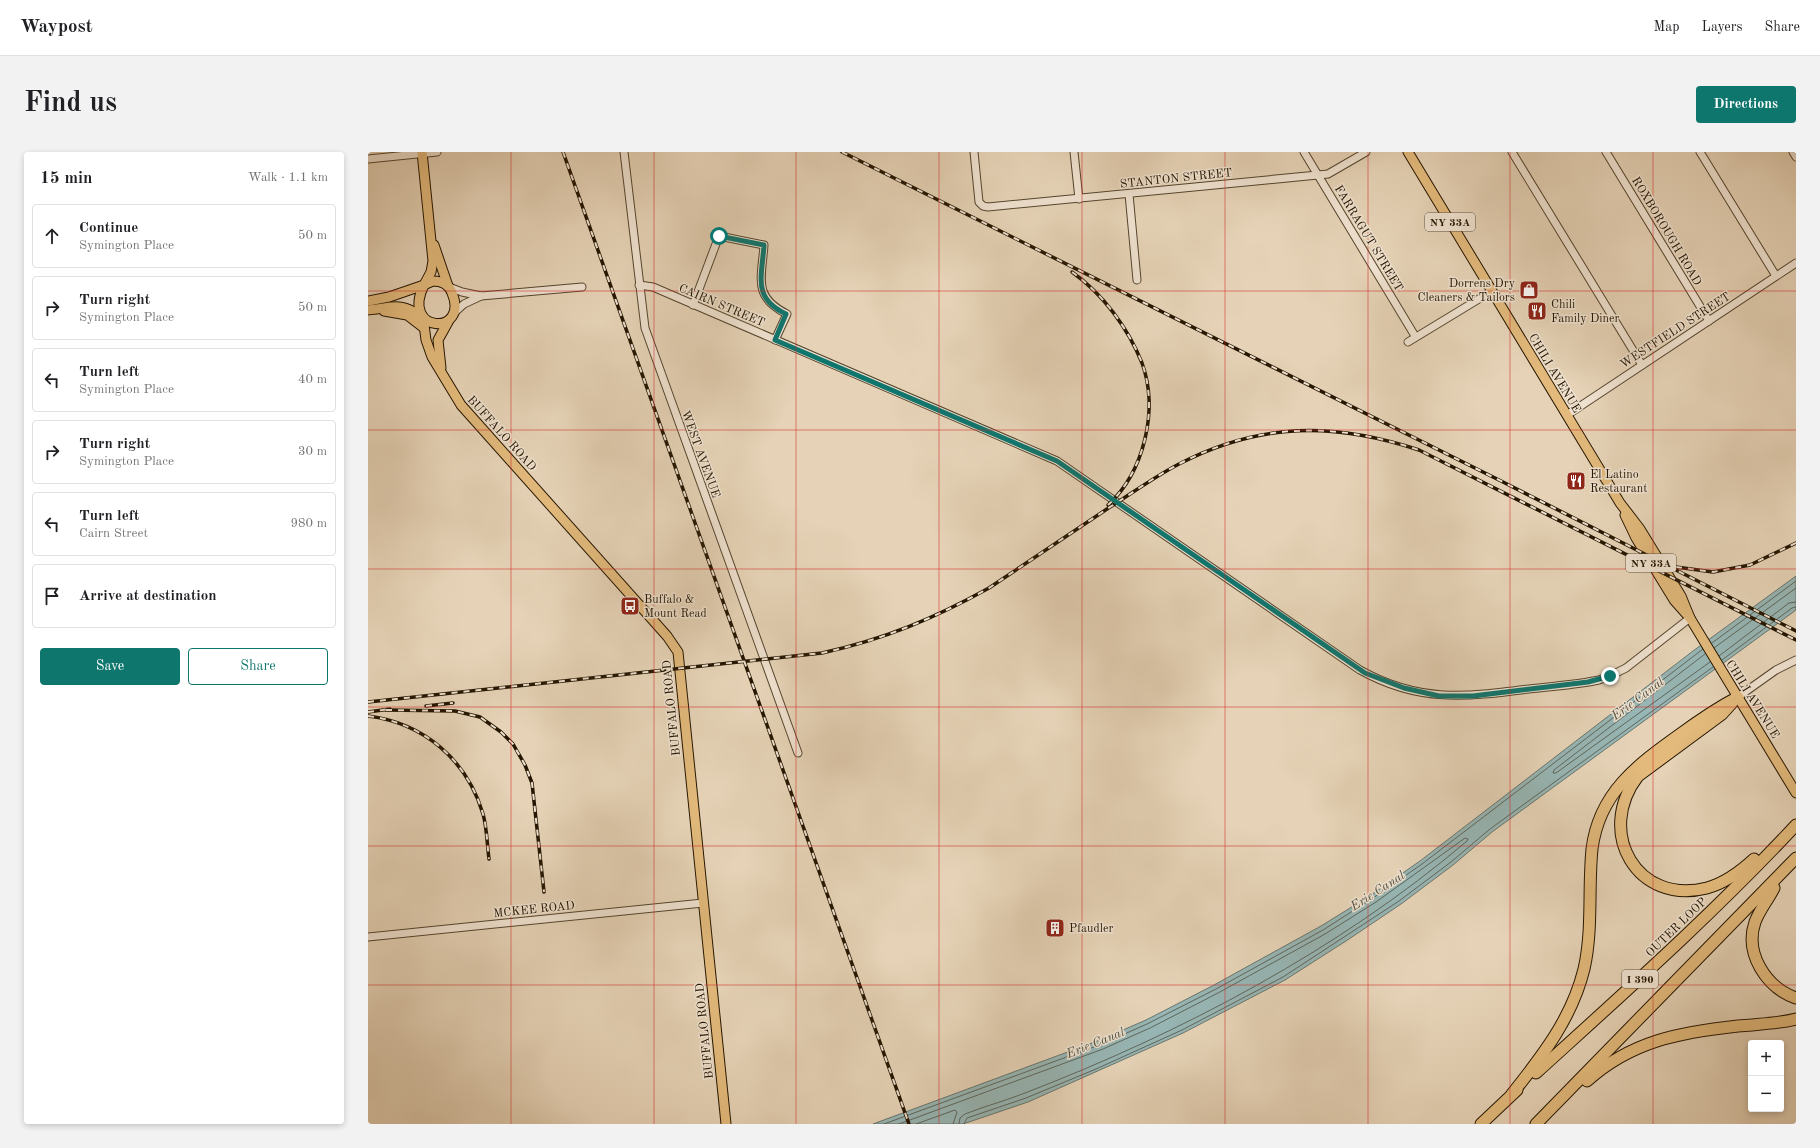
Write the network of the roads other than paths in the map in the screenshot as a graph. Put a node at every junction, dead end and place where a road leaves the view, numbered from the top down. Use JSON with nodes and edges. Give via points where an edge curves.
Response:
{"nodes":[{"id":1,"x":437,"y":152,"type":"edge"},
{"id":2,"x":624,"y":152,"type":"edge"},
{"id":3,"x":974,"y":152,"type":"edge"},
{"id":4,"x":1074,"y":152,"type":"edge"},
{"id":5,"x":1304,"y":152,"type":"edge"},
{"id":6,"x":1366,"y":152,"type":"edge"},
{"id":7,"x":1408,"y":152,"type":"edge"},
{"id":8,"x":1512,"y":152,"type":"edge"},
{"id":9,"x":1606,"y":152,"type":"edge"},
{"id":10,"x":1700,"y":152,"type":"edge"},
{"id":11,"x":1793,"y":152,"type":"edge"},
{"id":12,"x":422,"y":153,"type":"edge"},
{"id":13,"x":1796,"y":157,"type":"edge"},
{"id":14,"x":368,"y":159,"type":"edge"},
{"id":15,"x":1318,"y":175,"type":"junction"},
{"id":16,"x":1129,"y":194,"type":"junction"},
{"id":17,"x":1079,"y":199,"type":"junction"},
{"id":18,"x":430,"y":226,"type":"junction"},
{"id":19,"x":1796,"y":263,"type":"edge"},
{"id":20,"x":1776,"y":276,"type":"junction"},
{"id":21,"x":1137,"y":280,"type":"dead end"},
{"id":22,"x":424,"y":285,"type":"junction"},
{"id":23,"x":639,"y":285,"type":"junction"},
{"id":24,"x":448,"y":286,"type":"junction"},
{"id":25,"x":582,"y":287,"type":"dead end"},
{"id":26,"x":1492,"y":291,"type":"junction"},
{"id":27,"x":481,"y":296,"type":"junction"},
{"id":28,"x":368,"y":300,"type":"edge"},
{"id":29,"x":693,"y":305,"type":"junction"},
{"id":30,"x":370,"y":310,"type":"edge"},
{"id":31,"x":423,"y":317,"type":"junction"},
{"id":32,"x":451,"y":317,"type":"junction"},
{"id":33,"x":1709,"y":321,"type":"junction"},
{"id":34,"x":424,"y":328,"type":"junction"},
{"id":35,"x":1416,"y":336,"type":"junction"},
{"id":36,"x":775,"y":340,"type":"junction"},
{"id":37,"x":1408,"y":342,"type":"dead end"},
{"id":38,"x":1642,"y":365,"type":"junction"},
{"id":39,"x":442,"y":375,"type":"junction"},
{"id":40,"x":1567,"y":415,"type":"junction"},
{"id":41,"x":1690,"y":618,"type":"junction"},
{"id":42,"x":1796,"y":660,"type":"edge"},
{"id":43,"x":1738,"y":697,"type":"junction"},
{"id":44,"x":798,"y":753,"type":"dead end"},
{"id":45,"x":1796,"y":793,"type":"edge"},
{"id":46,"x":1795,"y":826,"type":"edge"},
{"id":47,"x":1796,"y":858,"type":"edge"},
{"id":48,"x":1780,"y":875,"type":"junction"},
{"id":49,"x":703,"y":903,"type":"junction"},
{"id":50,"x":368,"y":937,"type":"edge"},
{"id":51,"x":1796,"y":998,"type":"edge"},
{"id":52,"x":1796,"y":1020,"type":"edge"},
{"id":53,"x":1512,"y":1094,"type":"junction"},
{"id":54,"x":726,"y":1124,"type":"edge"},
{"id":55,"x":1481,"y":1124,"type":"edge"},
{"id":56,"x":1536,"y":1124,"type":"edge"}],
"edges":[{"from":1,"to":12,"type":"street"},
{"from":2,"to":23,"type":"street","name":"WEST AVENUE"},
{"from":3,"to":17,"type":"street","name":"STANTON STREET","via":[[978,197],[983,206]]},
{"from":4,"to":17,"type":"street"},
{"from":5,"to":15,"type":"street","name":"FARRAGUT STREET"},
{"from":6,"to":15,"type":"street","name":"STANTON STREET","via":[[1332,173]]},
{"from":7,"to":26,"type":"main road","name":"CHILI AVENUE","number":"NY 33A"},
{"from":8,"to":38,"type":"street"},
{"from":9,"to":33,"type":"street","name":"ROXBOROUGH ROAD"},
{"from":10,"to":20,"type":"street"},
{"from":11,"to":13,"type":"street"},
{"from":12,"to":14,"type":"street"},
{"from":12,"to":18,"type":"main road"},
{"from":15,"to":16,"type":"street","name":"STANTON STREET"},
{"from":15,"to":35,"type":"street","name":"FARRAGUT STREET"},
{"from":16,"to":17,"type":"street","name":"STANTON STREET"},
{"from":16,"to":21,"type":"street"},
{"from":18,"to":22,"type":"main road","via":[[432,268]]},
{"from":18,"to":24,"type":"main road"},
{"from":19,"to":20,"type":"street","name":"WESTFIELD STREET"},
{"from":20,"to":33,"type":"street","name":"WESTFIELD STREET"},
{"from":22,"to":24,"type":"main road","via":[[437,281]]},
{"from":22,"to":28,"type":"main road","via":[[389,297]]},
{"from":22,"to":31,"type":"main road","via":[[419,302]]},
{"from":23,"to":29,"type":"street","name":"CAIRN STREET","via":[[653,287]]},
{"from":23,"to":44,"type":"street","name":"WEST AVENUE","via":[[643,323],[654,358]]},
{"from":24,"to":27,"type":"street"},
{"from":24,"to":32,"type":"main road","via":[[454,299]]},
{"from":25,"to":27,"type":"street"},
{"from":26,"to":35,"type":"street"},
{"from":26,"to":40,"type":"main road","name":"CHILI AVENUE","number":"NY 33A"},
{"from":27,"to":32,"type":"street","via":[[464,304]]},
{"from":29,"to":36,"type":"street","name":"CAIRN STREET"},
{"from":29,"to":36,"type":"street","via":[[719,236],[764,245],[762,292],[770,305],[786,314]]},
{"from":30,"to":31,"type":"main road","via":[[398,306],[408,308]]},
{"from":30,"to":34,"type":"main road","via":[[402,313]]},
{"from":31,"to":32,"type":"main road","via":[[437,325],[444,324]]},
{"from":31,"to":34,"type":"main road","name":"BUFFALO ROAD"},
{"from":32,"to":39,"type":"main road","name":"BUFFALO ROAD","via":[[439,336],[437,345]]},
{"from":33,"to":38,"type":"street","name":"WESTFIELD STREET"},
{"from":34,"to":39,"type":"main road","name":"BUFFALO ROAD","via":[[432,357]]},
{"from":35,"to":37,"type":"street"},
{"from":36,"to":41,"type":"street","name":"CAIRN STREET","via":[[1057,461],[1360,670],[1404,688],[1439,696],[1473,696],[1599,680],[1626,668]]},
{"from":38,"to":40,"type":"street","name":"WESTFIELD STREET"},
{"from":39,"to":49,"type":"main road","name":"BUFFALO ROAD","via":[[471,418],[675,646],[679,659]]},
{"from":40,"to":41,"type":"main road","name":"CHILI AVENUE","number":"NY 33A","via":[[1620,503],[1636,538],[1674,600]]},
{"from":41,"to":43,"type":"main road","name":"CHILI AVENUE","number":"NY 33A"},
{"from":42,"to":43,"type":"street","via":[[1776,670]]},
{"from":43,"to":45,"type":"main road","name":"CHILI AVENUE","number":"NY 33A"},
{"from":43,"to":46,"type":"highway","via":[[1722,714],[1638,776],[1624,801],[1620,824],[1623,844],[1630,859],[1650,880],[1671,889],[1694,890],[1708,888],[1743,870]]},
{"from":43,"to":53,"type":"highway","via":[[1718,707],[1644,760],[1611,795],[1600,820],[1592,849],[1588,943],[1577,992],[1556,1038]]},
{"from":46,"to":53,"type":"highway","name":"OUTER LOOP","number":"I 390","via":[[1673,949]]},
{"from":47,"to":48,"type":"highway","number":"I 390"},
{"from":48,"to":51,"type":"highway","via":[[1761,906],[1754,924],[1753,946],[1755,957],[1766,976],[1783,993]]},
{"from":48,"to":56,"type":"highway","number":"I 390"},
{"from":49,"to":50,"type":"street","name":"MCKEE ROAD"},
{"from":49,"to":54,"type":"main road","name":"BUFFALO ROAD"},
{"from":52,"to":56,"type":"highway","via":[[1687,1032],[1649,1043],[1611,1062]]},
{"from":53,"to":55,"type":"highway","name":"OUTER LOOP","number":"I 390"}]}
